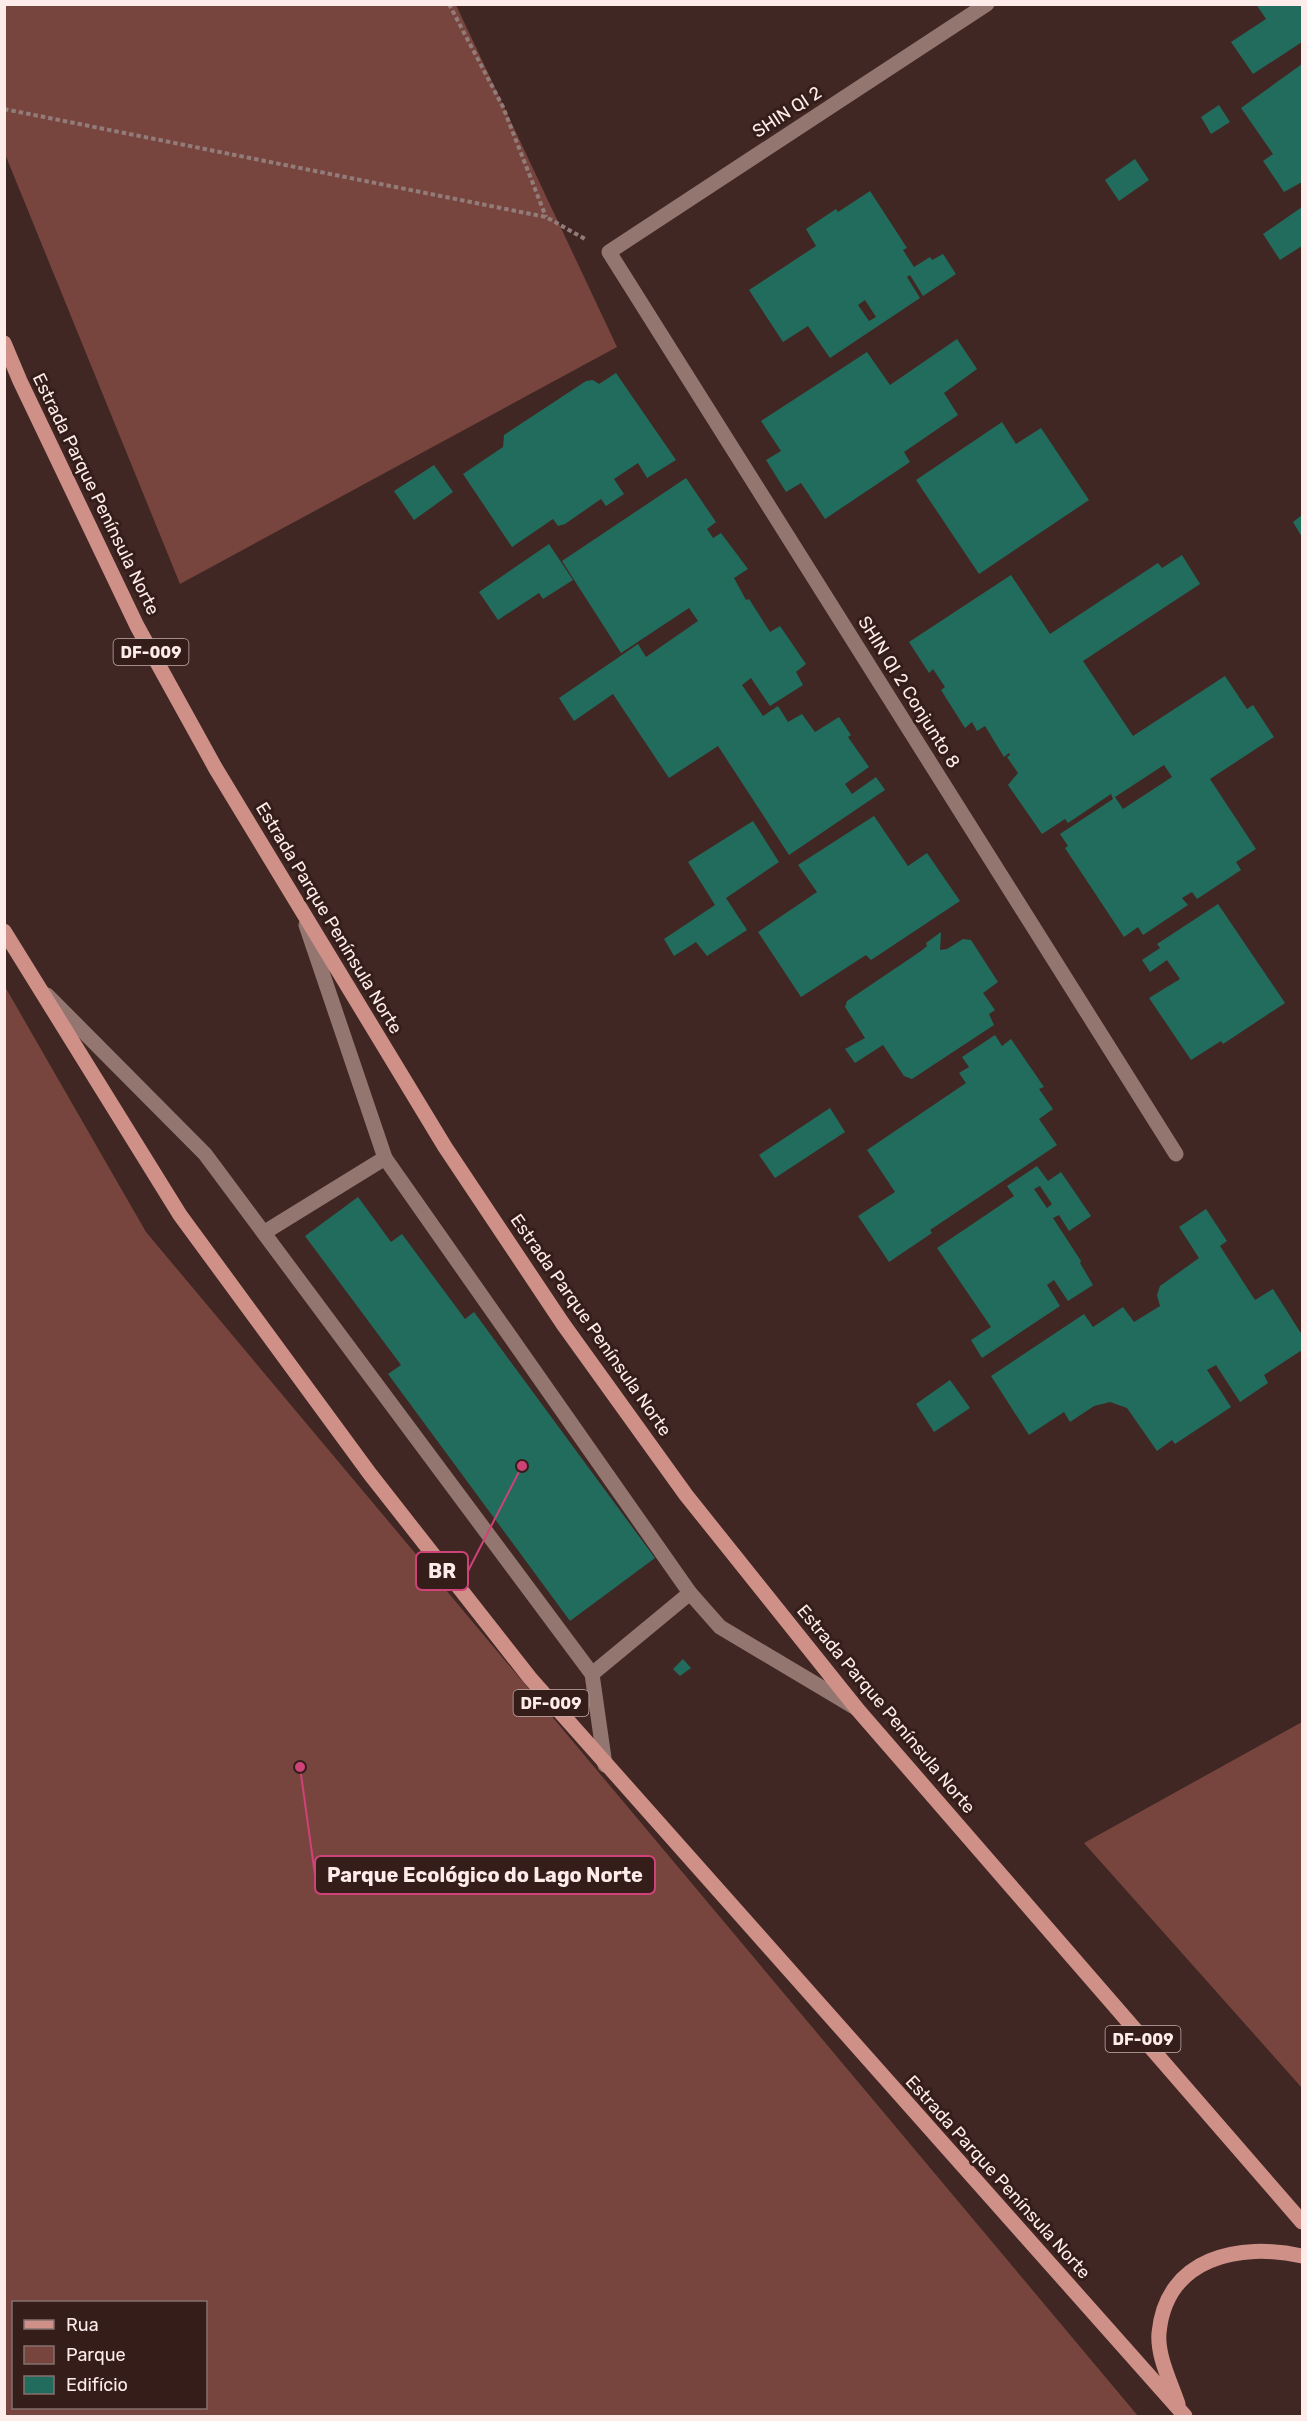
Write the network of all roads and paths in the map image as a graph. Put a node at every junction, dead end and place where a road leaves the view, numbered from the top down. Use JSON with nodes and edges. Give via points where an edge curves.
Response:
{"nodes":[{"id":1,"x":448,"y":4,"type":"edge"},
{"id":2,"x":987,"y":4,"type":"edge"},
{"id":3,"x":4,"y":110,"type":"edge"},
{"id":4,"x":546,"y":217,"type":"junction"},
{"id":5,"x":609,"y":252,"type":"junction"},
{"id":6,"x":4,"y":343,"type":"edge"},
{"id":7,"x":4,"y":369,"type":"edge"},
{"id":8,"x":20,"y":381,"type":"junction"},
{"id":9,"x":302,"y":913,"type":"junction"},
{"id":10,"x":4,"y":931,"type":"edge"},
{"id":11,"x":34,"y":982,"type":"junction"},
{"id":12,"x":1176,"y":1154,"type":"dead end"},
{"id":13,"x":386,"y":1158,"type":"junction"},
{"id":14,"x":265,"y":1232,"type":"junction"},
{"id":15,"x":690,"y":1593,"type":"junction"},
{"id":16,"x":592,"y":1674,"type":"junction"},
{"id":17,"x":858,"y":1710,"type":"junction"},
{"id":18,"x":605,"y":1765,"type":"junction"},
{"id":19,"x":1302,"y":2222,"type":"edge"},
{"id":20,"x":1302,"y":2256,"type":"edge"},
{"id":21,"x":1183,"y":2414,"type":"edge"}],
"edges":[{"from":1,"to":4,"type":"path","via":[[503,106]]},
{"from":2,"to":5,"type":"street","name":"SHIN QI 2"},
{"from":3,"to":4,"type":"path"},
{"from":4,"to":5,"type":"path"},
{"from":5,"to":12,"type":"street","name":"SHIN QI 2 Conjunto 8"},
{"from":6,"to":8,"type":"main road","name":"Estrada Parque Península Norte","number":"DF-009"},
{"from":7,"to":8,"type":"main road"},
{"from":8,"to":9,"type":"main road","name":"Estrada Parque Península Norte","number":"DF-009","via":[[137,626]]},
{"from":9,"to":13,"type":"street"},
{"from":9,"to":17,"type":"main road","name":"Estrada Parque Península Norte","number":"DF-009","via":[[445,1147],[563,1324],[686,1495]]},
{"from":10,"to":11,"type":"main road","name":"Estrada Parque Península Norte","number":"DF-009"},
{"from":11,"to":14,"type":"street","via":[[205,1154]]},
{"from":11,"to":18,"type":"main road","name":"Estrada Parque Península Norte","number":"DF-009","via":[[180,1215],[370,1474],[530,1678]]},
{"from":13,"to":14,"type":"street"},
{"from":13,"to":15,"type":"street"},
{"from":14,"to":16,"type":"street"},
{"from":15,"to":16,"type":"street"},
{"from":15,"to":17,"type":"street","via":[[720,1627]]},
{"from":16,"to":18,"type":"street"},
{"from":17,"to":19,"type":"main road","name":"Estrada Parque Península Norte","number":"DF-009"},
{"from":18,"to":21,"type":"main road","name":"Estrada Parque Península Norte","number":"DF-009"},
{"from":20,"to":21,"type":"main road","via":[[1281,2251],[1241,2252],[1200,2264],[1184,2278],[1171,2296],[1159,2335],[1163,2359]]}]}
